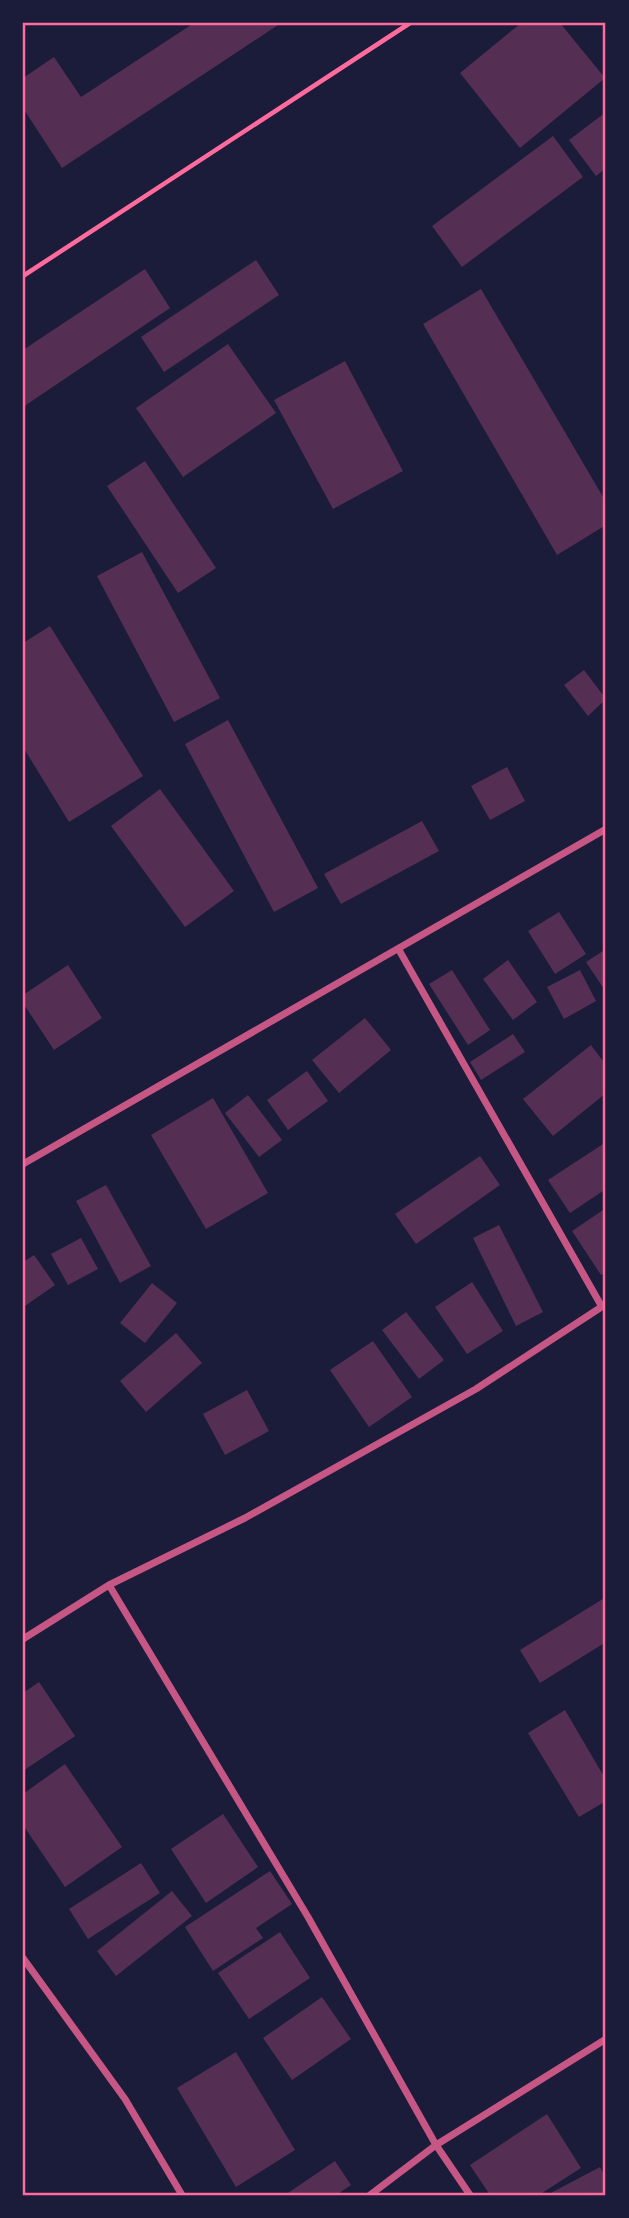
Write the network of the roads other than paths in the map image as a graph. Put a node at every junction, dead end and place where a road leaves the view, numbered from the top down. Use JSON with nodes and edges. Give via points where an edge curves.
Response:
{"nodes":[{"id":1,"x":606,"y":828,"type":"edge"},
{"id":2,"x":399,"y":950,"type":"junction"},
{"id":3,"x":23,"y":1164,"type":"edge"},
{"id":4,"x":604,"y":1305,"type":"edge"},
{"id":5,"x":109,"y":1585,"type":"junction"},
{"id":6,"x":23,"y":1639,"type":"edge"},
{"id":7,"x":23,"y":1958,"type":"edge"},
{"id":8,"x":606,"y":2039,"type":"edge"},
{"id":9,"x":436,"y":2145,"type":"junction"},
{"id":10,"x":183,"y":2195,"type":"edge"},
{"id":11,"x":370,"y":2195,"type":"edge"},
{"id":12,"x":470,"y":2195,"type":"edge"}],
"edges":[{"from":1,"to":2,"type":"street"},
{"from":2,"to":3,"type":"street"},
{"from":2,"to":4,"type":"street"},
{"from":4,"to":5,"type":"street","via":[[476,1389],[246,1518]]},
{"from":5,"to":6,"type":"street"},
{"from":5,"to":9,"type":"street","via":[[308,1917]]},
{"from":7,"to":10,"type":"street","via":[[125,2099]]},
{"from":8,"to":9,"type":"street"},
{"from":9,"to":11,"type":"street"},
{"from":9,"to":12,"type":"street"}]}
